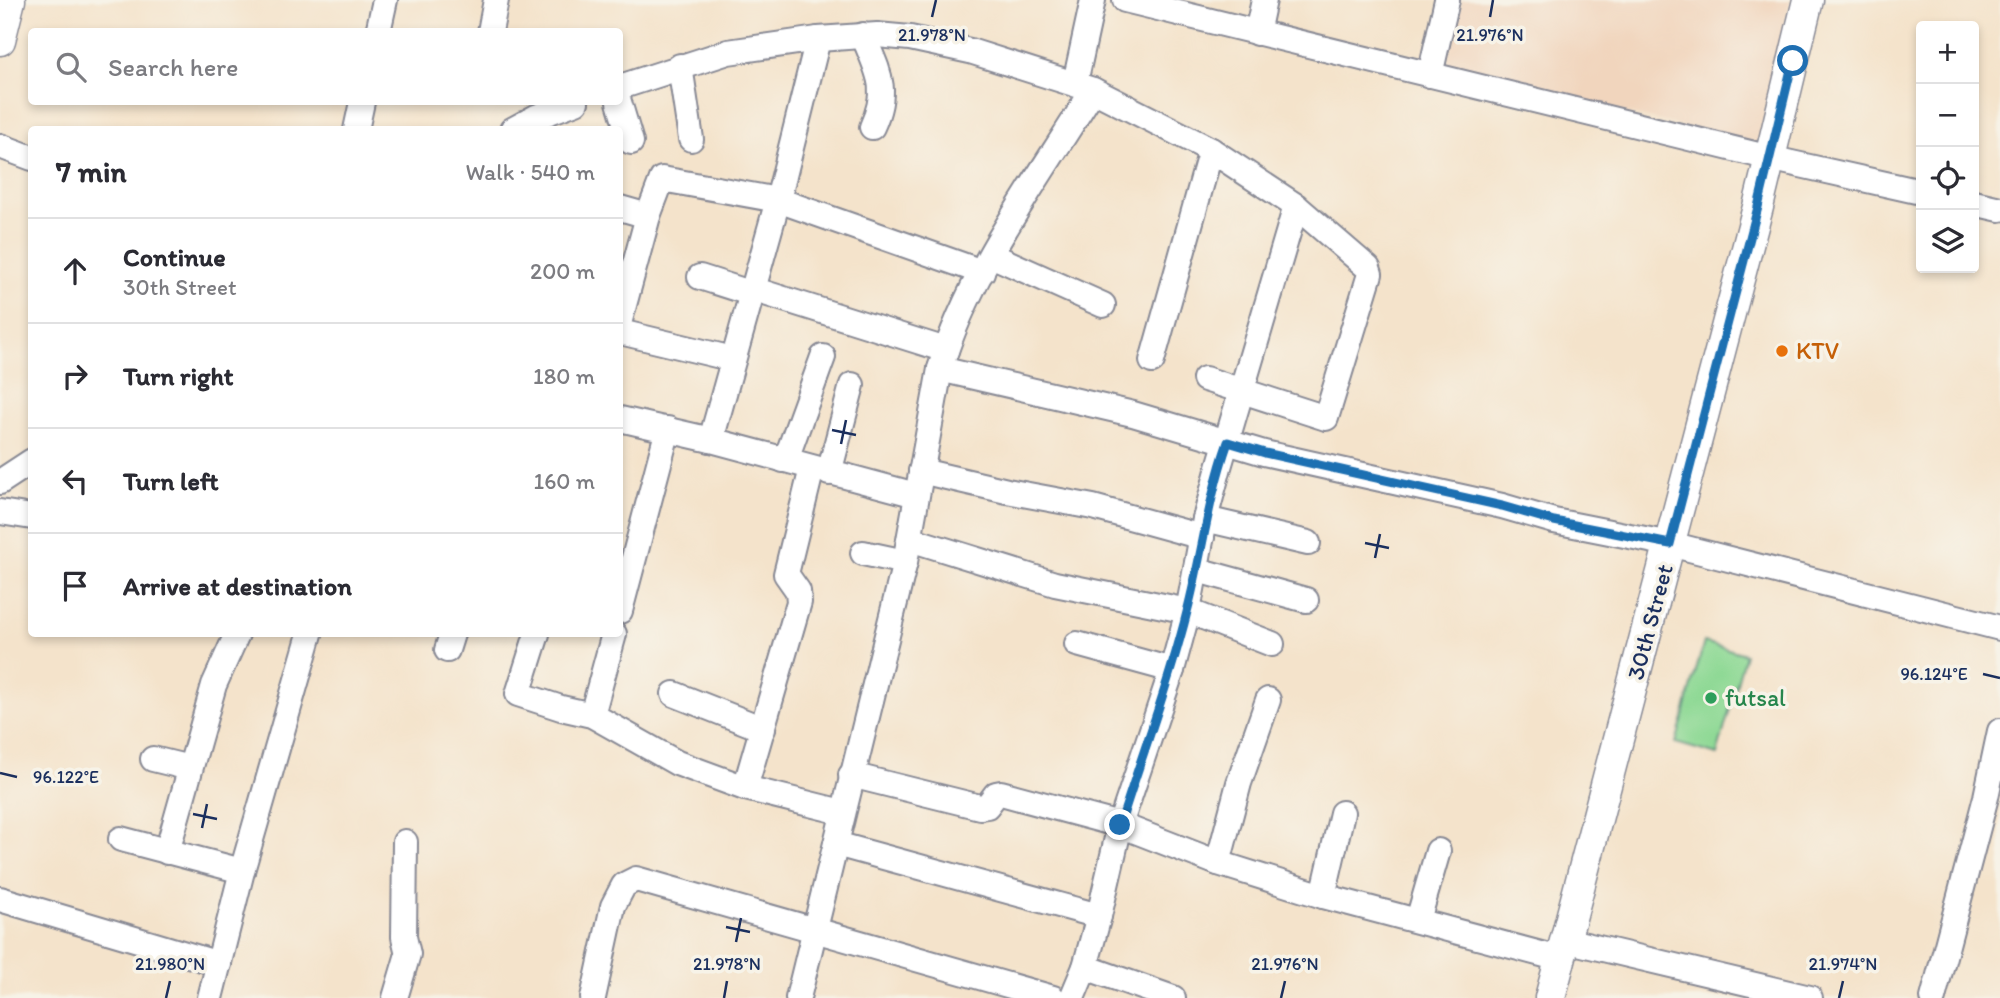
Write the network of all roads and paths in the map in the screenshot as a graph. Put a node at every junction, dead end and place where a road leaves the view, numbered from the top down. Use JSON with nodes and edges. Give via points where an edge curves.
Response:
{"nodes":[{"id":1,"x":9,"y":0,"type":"edge"},
{"id":2,"x":385,"y":0,"type":"edge"},
{"id":3,"x":496,"y":0,"type":"edge"},
{"id":4,"x":1093,"y":0,"type":"edge"},
{"id":5,"x":1125,"y":0,"type":"edge"},
{"id":6,"x":1264,"y":0,"type":"edge"},
{"id":7,"x":1447,"y":0,"type":"edge"},
{"id":8,"x":1808,"y":0,"type":"edge"},
{"id":9,"x":379,"y":28,"type":"edge"},
{"id":10,"x":492,"y":28,"type":"edge"},
{"id":11,"x":1257,"y":33,"type":"junction"},
{"id":12,"x":863,"y":35,"type":"junction"},
{"id":13,"x":818,"y":39,"type":"junction"},
{"id":14,"x":0,"y":40,"type":"edge"},
{"id":15,"x":680,"y":66,"type":"junction"},
{"id":16,"x":1430,"y":75,"type":"junction"},
{"id":17,"x":623,"y":86,"type":"edge"},
{"id":18,"x":1084,"y":87,"type":"junction"},
{"id":19,"x":361,"y":105,"type":"edge"},
{"id":20,"x":568,"y":105,"type":"edge"},
{"id":21,"x":603,"y":105,"type":"edge"},
{"id":22,"x":619,"y":105,"type":"edge"},
{"id":23,"x":357,"y":126,"type":"edge"},
{"id":24,"x":519,"y":126,"type":"edge"},
{"id":25,"x":615,"y":126,"type":"edge"},
{"id":26,"x":620,"y":126,"type":"edge"},
{"id":27,"x":872,"y":127,"type":"dead end"},
{"id":28,"x":691,"y":139,"type":"dead end"},
{"id":29,"x":0,"y":146,"type":"edge"},
{"id":30,"x":1212,"y":150,"type":"junction"},
{"id":31,"x":28,"y":156,"type":"edge"},
{"id":32,"x":1770,"y":157,"type":"junction"},
{"id":33,"x":1916,"y":191,"type":"edge"},
{"id":34,"x":778,"y":200,"type":"junction"},
{"id":35,"x":1979,"y":204,"type":"edge"},
{"id":36,"x":1296,"y":206,"type":"junction"},
{"id":37,"x":623,"y":209,"type":"edge"},
{"id":38,"x":2000,"y":209,"type":"edge"},
{"id":39,"x":648,"y":216,"type":"junction"},
{"id":40,"x":986,"y":263,"type":"junction"},
{"id":41,"x":701,"y":277,"type":"dead end"},
{"id":42,"x":751,"y":291,"type":"junction"},
{"id":43,"x":1104,"y":305,"type":"dead end"},
{"id":44,"x":623,"y":309,"type":"edge"},
{"id":45,"x":623,"y":333,"type":"edge"},
{"id":46,"x":823,"y":357,"type":"dead end"},
{"id":47,"x":733,"y":359,"type":"junction"},
{"id":48,"x":943,"y":360,"type":"junction"},
{"id":49,"x":1152,"y":361,"type":"dead end"},
{"id":50,"x":1205,"y":379,"type":"dead end"},
{"id":51,"x":852,"y":385,"type":"dead end"},
{"id":52,"x":1243,"y":390,"type":"junction"},
{"id":53,"x":623,"y":420,"type":"edge"},
{"id":54,"x":668,"y":429,"type":"junction"},
{"id":55,"x":711,"y":440,"type":"junction"},
{"id":56,"x":1228,"y":442,"type":"junction"},
{"id":57,"x":783,"y":460,"type":"junction"},
{"id":58,"x":28,"y":464,"type":"edge"},
{"id":59,"x":821,"y":471,"type":"junction"},
{"id":60,"x":0,"y":482,"type":"edge"},
{"id":61,"x":919,"y":483,"type":"junction"},
{"id":62,"x":0,"y":512,"type":"edge"},
{"id":63,"x":28,"y":516,"type":"edge"},
{"id":64,"x":1204,"y":528,"type":"junction"},
{"id":65,"x":1308,"y":543,"type":"dead end"},
{"id":66,"x":1670,"y":544,"type":"junction"},
{"id":67,"x":907,"y":550,"type":"junction"},
{"id":68,"x":863,"y":552,"type":"dead end"},
{"id":69,"x":1197,"y":570,"type":"junction"},
{"id":70,"x":623,"y":600,"type":"edge"},
{"id":71,"x":1306,"y":600,"type":"dead end"},
{"id":72,"x":1188,"y":611,"type":"junction"},
{"id":73,"x":2000,"y":628,"type":"edge"},
{"id":74,"x":236,"y":637,"type":"edge"},
{"id":75,"x":309,"y":637,"type":"edge"},
{"id":76,"x":536,"y":637,"type":"edge"},
{"id":77,"x":613,"y":637,"type":"edge"},
{"id":78,"x":1077,"y":644,"type":"dead end"},
{"id":79,"x":1272,"y":644,"type":"dead end"},
{"id":80,"x":1172,"y":670,"type":"junction"},
{"id":81,"x":674,"y":694,"type":"dead end"},
{"id":82,"x":1268,"y":700,"type":"dead end"},
{"id":83,"x":592,"y":715,"type":"junction"},
{"id":84,"x":762,"y":729,"type":"junction"},
{"id":85,"x":2000,"y":731,"type":"edge"},
{"id":86,"x":153,"y":759,"type":"dead end"},
{"id":87,"x":190,"y":768,"type":"junction"},
{"id":88,"x":851,"y":775,"type":"junction"},
{"id":89,"x":745,"y":788,"type":"junction"},
{"id":90,"x":1993,"y":799,"type":"edge"},
{"id":91,"x":842,"y":813,"type":"junction"},
{"id":92,"x":1342,"y":813,"type":"dead end"},
{"id":93,"x":1120,"y":825,"type":"junction"},
{"id":94,"x":121,"y":839,"type":"dead end"},
{"id":95,"x":405,"y":842,"type":"dead end"},
{"id":96,"x":836,"y":844,"type":"junction"},
{"id":97,"x":1438,"y":851,"type":"dead end"},
{"id":98,"x":167,"y":852,"type":"junction"},
{"id":99,"x":1218,"y":863,"type":"junction"},
{"id":100,"x":242,"y":871,"type":"junction"},
{"id":101,"x":1323,"y":896,"type":"junction"},
{"id":102,"x":0,"y":899,"type":"edge"},
{"id":103,"x":1099,"y":916,"type":"junction"},
{"id":104,"x":1418,"y":919,"type":"junction"},
{"id":105,"x":815,"y":930,"type":"junction"},
{"id":106,"x":1563,"y":950,"type":"junction"},
{"id":107,"x":219,"y":964,"type":"junction"},
{"id":108,"x":1085,"y":967,"type":"junction"},
{"id":109,"x":210,"y":998,"type":"edge"},
{"id":110,"x":395,"y":998,"type":"edge"},
{"id":111,"x":593,"y":998,"type":"edge"},
{"id":112,"x":798,"y":998,"type":"edge"},
{"id":113,"x":1053,"y":998,"type":"edge"},
{"id":114,"x":1072,"y":998,"type":"edge"},
{"id":115,"x":1173,"y":998,"type":"edge"},
{"id":116,"x":1550,"y":998,"type":"edge"},
{"id":117,"x":1810,"y":998,"type":"edge"},
{"id":118,"x":1933,"y":998,"type":"edge"}],
"edges":[{"from":1,"to":14,"type":"main road"},
{"from":2,"to":9,"type":"street"},
{"from":3,"to":10,"type":"street"},
{"from":4,"to":18,"type":"street"},
{"from":5,"to":11,"type":"street"},
{"from":6,"to":11,"type":"street"},
{"from":7,"to":16,"type":"street"},
{"from":8,"to":32,"type":"main road","name":"30th Street"},
{"from":11,"to":16,"type":"street"},
{"from":12,"to":13,"type":"street"},
{"from":12,"to":18,"type":"street","via":[[911,38],[970,51]]},
{"from":12,"to":27,"type":"street","via":[[882,87],[880,110]]},
{"from":13,"to":15,"type":"street","via":[[728,52]]},
{"from":13,"to":34,"type":"street"},
{"from":15,"to":17,"type":"street"},
{"from":15,"to":28,"type":"street"},
{"from":16,"to":32,"type":"street"},
{"from":18,"to":30,"type":"street"},
{"from":18,"to":40,"type":"street"},
{"from":19,"to":23,"type":"street"},
{"from":20,"to":24,"type":"street"},
{"from":21,"to":25,"type":"street"},
{"from":22,"to":26,"type":"street"},
{"from":29,"to":31,"type":"street"},
{"from":30,"to":36,"type":"street"},
{"from":30,"to":49,"type":"street"},
{"from":32,"to":33,"type":"street"},
{"from":32,"to":66,"type":"main road","name":"30th Street"},
{"from":34,"to":39,"type":"street","via":[[663,179]]},
{"from":34,"to":40,"type":"street"},
{"from":34,"to":42,"type":"street"},
{"from":35,"to":38,"type":"street"},
{"from":36,"to":52,"type":"street"},
{"from":36,"to":52,"type":"street","via":[[1370,274],[1326,418]]},
{"from":37,"to":39,"type":"street"},
{"from":39,"to":44,"type":"street"},
{"from":40,"to":43,"type":"street"},
{"from":40,"to":48,"type":"street"},
{"from":41,"to":42,"type":"street"},
{"from":42,"to":47,"type":"street"},
{"from":42,"to":48,"type":"street"},
{"from":45,"to":47,"type":"street"},
{"from":46,"to":57,"type":"street"},
{"from":47,"to":55,"type":"street"},
{"from":48,"to":56,"type":"street"},
{"from":48,"to":61,"type":"street"},
{"from":50,"to":52,"type":"street"},
{"from":51,"to":59,"type":"street"},
{"from":52,"to":56,"type":"street"},
{"from":53,"to":54,"type":"street"},
{"from":54,"to":55,"type":"street"},
{"from":54,"to":70,"type":"street"},
{"from":55,"to":57,"type":"street"},
{"from":56,"to":64,"type":"street"},
{"from":56,"to":66,"type":"street","via":[[1554,521]]},
{"from":57,"to":59,"type":"street"},
{"from":58,"to":60,"type":"street"},
{"from":59,"to":61,"type":"street"},
{"from":59,"to":84,"type":"street","via":[[786,574],[798,591],[799,602]]},
{"from":61,"to":64,"type":"street","via":[[1007,491]]},
{"from":61,"to":67,"type":"street"},
{"from":62,"to":63,"type":"street"},
{"from":64,"to":65,"type":"street"},
{"from":64,"to":69,"type":"street"},
{"from":66,"to":73,"type":"street"},
{"from":66,"to":106,"type":"main road","name":"30th Street"},
{"from":67,"to":68,"type":"street"},
{"from":67,"to":72,"type":"street"},
{"from":67,"to":88,"type":"street"},
{"from":69,"to":71,"type":"street"},
{"from":69,"to":72,"type":"street"},
{"from":72,"to":79,"type":"street"},
{"from":72,"to":80,"type":"street"},
{"from":74,"to":87,"type":"street","via":[[214,685]]},
{"from":75,"to":100,"type":"street"},
{"from":76,"to":83,"type":"street","via":[[518,694]]},
{"from":77,"to":83,"type":"street"},
{"from":78,"to":80,"type":"street"},
{"from":80,"to":93,"type":"street"},
{"from":81,"to":84,"type":"street"},
{"from":82,"to":99,"type":"street"},
{"from":83,"to":89,"type":"street","via":[[677,763]]},
{"from":84,"to":89,"type":"street"},
{"from":85,"to":90,"type":"street"},
{"from":86,"to":87,"type":"street"},
{"from":87,"to":98,"type":"street"},
{"from":88,"to":91,"type":"street"},
{"from":88,"to":93,"type":"street","via":[[980,807],[1001,793]]},
{"from":89,"to":91,"type":"street"},
{"from":90,"to":118,"type":"street"},
{"from":91,"to":96,"type":"street"},
{"from":92,"to":101,"type":"street"},
{"from":93,"to":99,"type":"street"},
{"from":93,"to":103,"type":"street"},
{"from":94,"to":98,"type":"street"},
{"from":95,"to":110,"type":"street","via":[[404,937],[408,954]]},
{"from":96,"to":103,"type":"street"},
{"from":96,"to":105,"type":"street"},
{"from":97,"to":104,"type":"street"},
{"from":98,"to":100,"type":"street"},
{"from":99,"to":101,"type":"street"},
{"from":100,"to":107,"type":"street"},
{"from":101,"to":104,"type":"street"},
{"from":102,"to":107,"type":"street"},
{"from":103,"to":108,"type":"street"},
{"from":104,"to":106,"type":"street"},
{"from":105,"to":111,"type":"street","via":[[636,879],[624,884],[613,906]]},
{"from":105,"to":112,"type":"street"},
{"from":105,"to":113,"type":"street"},
{"from":106,"to":116,"type":"main road","name":"30th Street"},
{"from":106,"to":117,"type":"street"},
{"from":107,"to":109,"type":"street"},
{"from":108,"to":114,"type":"street"},
{"from":108,"to":115,"type":"street"}]}
